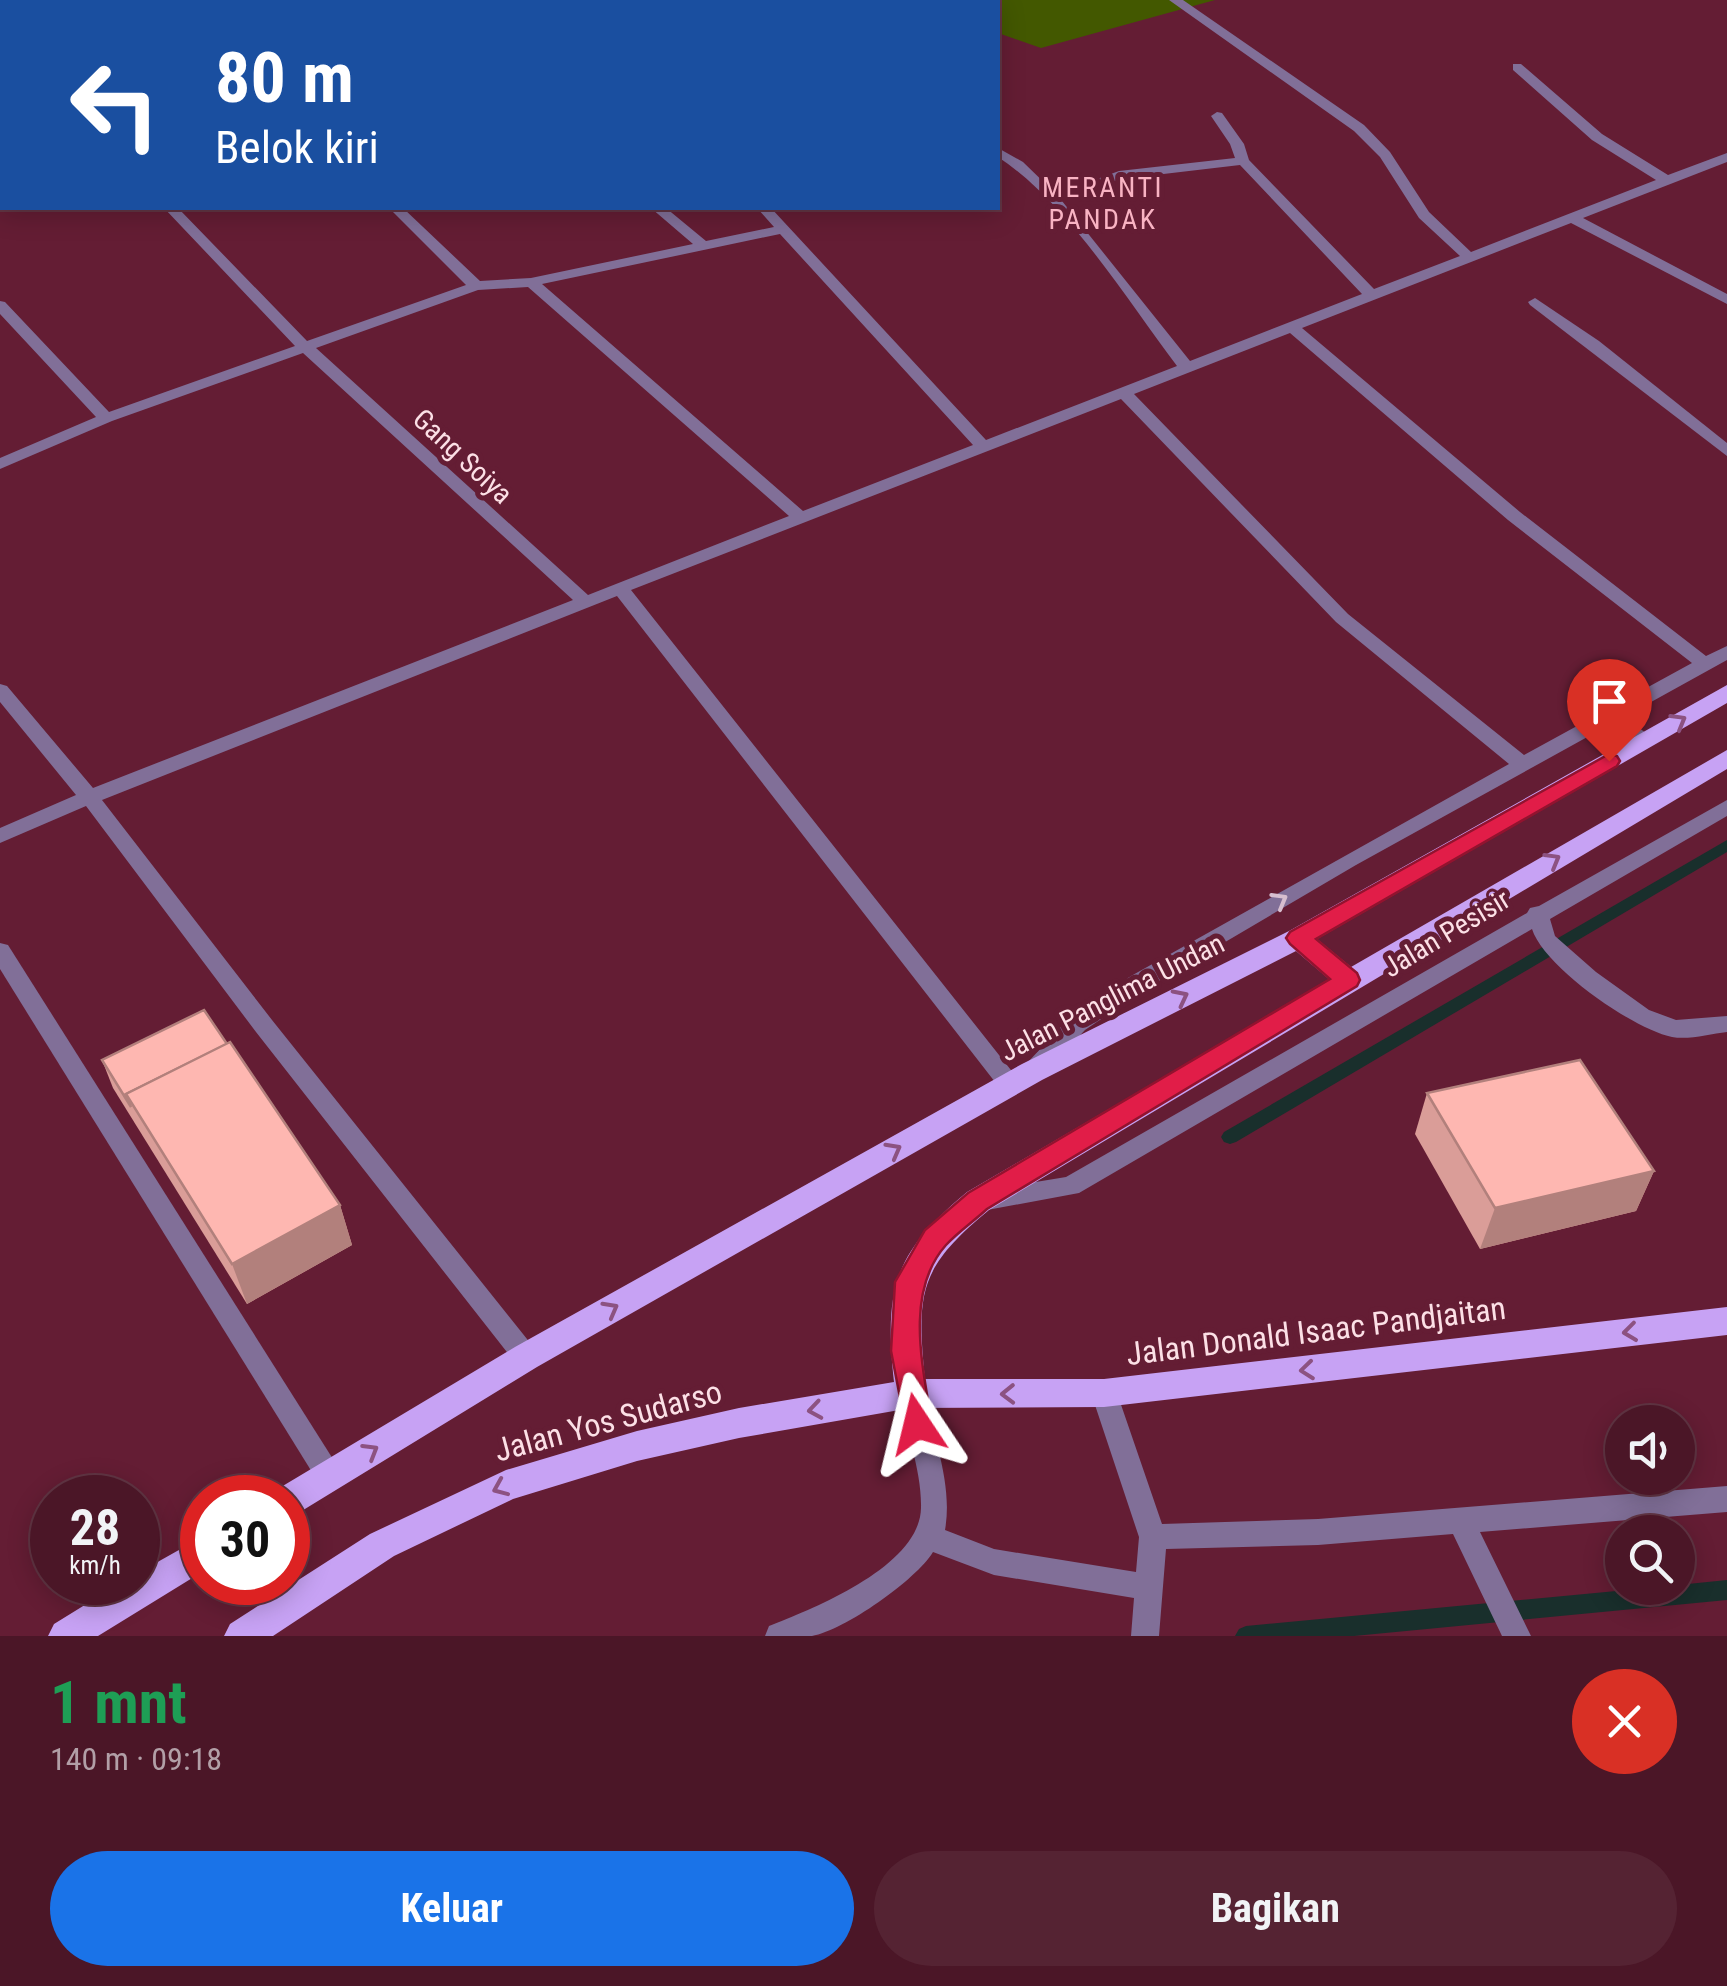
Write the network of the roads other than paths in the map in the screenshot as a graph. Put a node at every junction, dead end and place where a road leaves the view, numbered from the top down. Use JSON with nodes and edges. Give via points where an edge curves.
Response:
{"nodes":[{"id":1,"x":1176,"y":0,"type":"edge"},
{"id":2,"x":1516,"y":67,"type":"dead end"},
{"id":3,"x":1217,"y":116,"type":"dead end"},
{"id":4,"x":1000,"y":153,"type":"edge"},
{"id":5,"x":1244,"y":161,"type":"junction"},
{"id":6,"x":1723,"y":162,"type":"edge"},
{"id":7,"x":1668,"y":181,"type":"junction"},
{"id":8,"x":1054,"y":199,"type":"junction"},
{"id":9,"x":174,"y":210,"type":"edge"},
{"id":10,"x":398,"y":210,"type":"edge"},
{"id":11,"x":660,"y":210,"type":"edge"},
{"id":12,"x":766,"y":210,"type":"edge"},
{"id":13,"x":1574,"y":218,"type":"junction"},
{"id":14,"x":782,"y":229,"type":"junction"},
{"id":15,"x":704,"y":246,"type":"junction"},
{"id":16,"x":1470,"y":258,"type":"junction"},
{"id":17,"x":531,"y":282,"type":"junction"},
{"id":18,"x":476,"y":286,"type":"junction"},
{"id":19,"x":1372,"y":296,"type":"junction"},
{"id":20,"x":1727,"y":300,"type":"edge"},
{"id":21,"x":1535,"y":302,"type":"dead end"},
{"id":22,"x":0,"y":305,"type":"edge"},
{"id":23,"x":1292,"y":327,"type":"junction"},
{"id":24,"x":308,"y":346,"type":"junction"},
{"id":25,"x":1187,"y":368,"type":"junction"},
{"id":26,"x":1124,"y":393,"type":"junction"},
{"id":27,"x":106,"y":418,"type":"junction"},
{"id":28,"x":984,"y":447,"type":"junction"},
{"id":29,"x":1727,"y":451,"type":"edge"},
{"id":30,"x":0,"y":464,"type":"edge"},
{"id":31,"x":802,"y":518,"type":"junction"},
{"id":32,"x":620,"y":588,"type":"junction"},
{"id":33,"x":585,"y":602,"type":"junction"},
{"id":34,"x":1727,"y":652,"type":"edge"},
{"id":35,"x":1697,"y":658,"type":"junction"},
{"id":36,"x":0,"y":690,"type":"edge"},
{"id":37,"x":1727,"y":694,"type":"edge"},
{"id":38,"x":1609,"y":716,"type":"junction"},
{"id":39,"x":1643,"y":741,"type":"junction"},
{"id":40,"x":1727,"y":758,"type":"edge"},
{"id":41,"x":1518,"y":761,"type":"junction"},
{"id":42,"x":89,"y":797,"type":"junction"},
{"id":43,"x":1727,"y":807,"type":"edge"},
{"id":44,"x":0,"y":836,"type":"edge"},
{"id":45,"x":1537,"y":913,"type":"junction"},
{"id":46,"x":1298,"y":938,"type":"junction"},
{"id":47,"x":0,"y":951,"type":"edge"},
{"id":48,"x":1348,"y":980,"type":"junction"},
{"id":49,"x":1727,"y":1024,"type":"edge"},
{"id":50,"x":1021,"y":1078,"type":"junction"},
{"id":51,"x":978,"y":1201,"type":"junction"},
{"id":52,"x":1727,"y":1321,"type":"edge"},
{"id":53,"x":526,"y":1357,"type":"junction"},
{"id":54,"x":1104,"y":1393,"type":"junction"},
{"id":55,"x":911,"y":1394,"type":"junction"},
{"id":56,"x":328,"y":1476,"type":"junction"},
{"id":57,"x":310,"y":1488,"type":"edge"},
{"id":58,"x":1727,"y":1500,"type":"edge"},
{"id":59,"x":1460,"y":1519,"type":"junction"},
{"id":60,"x":926,"y":1536,"type":"junction"},
{"id":61,"x":1152,"y":1537,"type":"junction"},
{"id":62,"x":180,"y":1566,"type":"edge"},
{"id":63,"x":1149,"y":1587,"type":"junction"},
{"id":64,"x":1145,"y":1631,"type":"edge"},
{"id":65,"x":1516,"y":1633,"type":"edge"},
{"id":66,"x":66,"y":1636,"type":"edge"},
{"id":67,"x":242,"y":1636,"type":"edge"},
{"id":68,"x":779,"y":1636,"type":"edge"}],
"edges":[{"from":1,"to":16,"type":"street","via":[[1359,128],[1386,155],[1424,215]]},
{"from":2,"to":7,"type":"street","via":[[1597,137]]},
{"from":3,"to":5,"type":"street"},
{"from":4,"to":8,"type":"street"},
{"from":5,"to":8,"type":"street","via":[[1119,176]]},
{"from":5,"to":19,"type":"street"},
{"from":6,"to":7,"type":"street"},
{"from":7,"to":13,"type":"street"},
{"from":8,"to":25,"type":"street"},
{"from":9,"to":24,"type":"street","name":"Gang Soiya"},
{"from":10,"to":18,"type":"street"},
{"from":11,"to":15,"type":"street"},
{"from":12,"to":14,"type":"street"},
{"from":13,"to":16,"type":"street"},
{"from":13,"to":20,"type":"street"},
{"from":14,"to":15,"type":"street"},
{"from":14,"to":28,"type":"street"},
{"from":15,"to":17,"type":"street"},
{"from":16,"to":19,"type":"street"},
{"from":17,"to":18,"type":"street"},
{"from":17,"to":31,"type":"street"},
{"from":18,"to":24,"type":"street"},
{"from":19,"to":23,"type":"street"},
{"from":21,"to":29,"type":"street"},
{"from":22,"to":27,"type":"street"},
{"from":23,"to":25,"type":"street"},
{"from":23,"to":35,"type":"street","via":[[1514,516]]},
{"from":24,"to":27,"type":"street"},
{"from":24,"to":33,"type":"street","name":"Gang Soiya"},
{"from":25,"to":26,"type":"street"},
{"from":26,"to":28,"type":"street"},
{"from":26,"to":41,"type":"street","via":[[1342,618]]},
{"from":27,"to":30,"type":"street"},
{"from":28,"to":31,"type":"street"},
{"from":31,"to":32,"type":"street"},
{"from":32,"to":33,"type":"street"},
{"from":32,"to":50,"type":"street"},
{"from":33,"to":42,"type":"street"},
{"from":34,"to":35,"type":"street"},
{"from":35,"to":38,"type":"street"},
{"from":36,"to":42,"type":"street"},
{"from":39,"to":37,"type":"main road","name":"Jalan Panglima Undan","one_way":true},
{"from":38,"to":39,"type":"street"},
{"from":38,"to":41,"type":"street"},
{"from":39,"to":46,"type":"main road","name":"Jalan Panglima Undan"},
{"from":48,"to":40,"type":"main road","one_way":true},
{"from":50,"to":41,"type":"street","one_way":true,"via":[[1078,1024],[1139,982]]},
{"from":42,"to":44,"type":"street"},
{"from":42,"to":53,"type":"street"},
{"from":43,"to":45,"type":"street","name":"Jalan Pesisir"},
{"from":45,"to":49,"type":"street","via":[[1546,940],[1642,1016],[1675,1029]]},
{"from":45,"to":51,"type":"street","name":"Jalan Pesisir","via":[[1072,1186]]},
{"from":46,"to":48,"type":"main road"},
{"from":50,"to":46,"type":"main road","name":"Jalan Panglima Undan","one_way":true},
{"from":47,"to":56,"type":"street"},
{"from":48,"to":51,"type":"main road"},
{"from":53,"to":50,"type":"main road","name":"Jalan Panglima Undan","one_way":true},
{"from":51,"to":55,"type":"main road","via":[[935,1238],[910,1282]]},
{"from":52,"to":54,"type":"main road","name":"Jalan Donald Isaac Pandjaitan","one_way":true},
{"from":56,"to":53,"type":"main road","one_way":true},
{"from":54,"to":55,"type":"main road","name":"Jalan Donald Isaac Pandjaitan","one_way":true},
{"from":54,"to":61,"type":"street"},
{"from":55,"to":60,"type":"street","via":[[936,1513]]},
{"from":55,"to":67,"type":"main road","name":"Jalan Yos Sudarso","one_way":true,"via":[[722,1426],[506,1484],[382,1544]]},
{"from":56,"to":57,"type":"main road"},
{"from":58,"to":59,"type":"street"},
{"from":59,"to":61,"type":"street"},
{"from":59,"to":65,"type":"street"},
{"from":60,"to":63,"type":"street","via":[[994,1562]]},
{"from":60,"to":68,"type":"street","via":[[918,1554],[888,1582]]},
{"from":61,"to":63,"type":"street"},
{"from":62,"to":66,"type":"main road"},
{"from":63,"to":64,"type":"street"}]}
